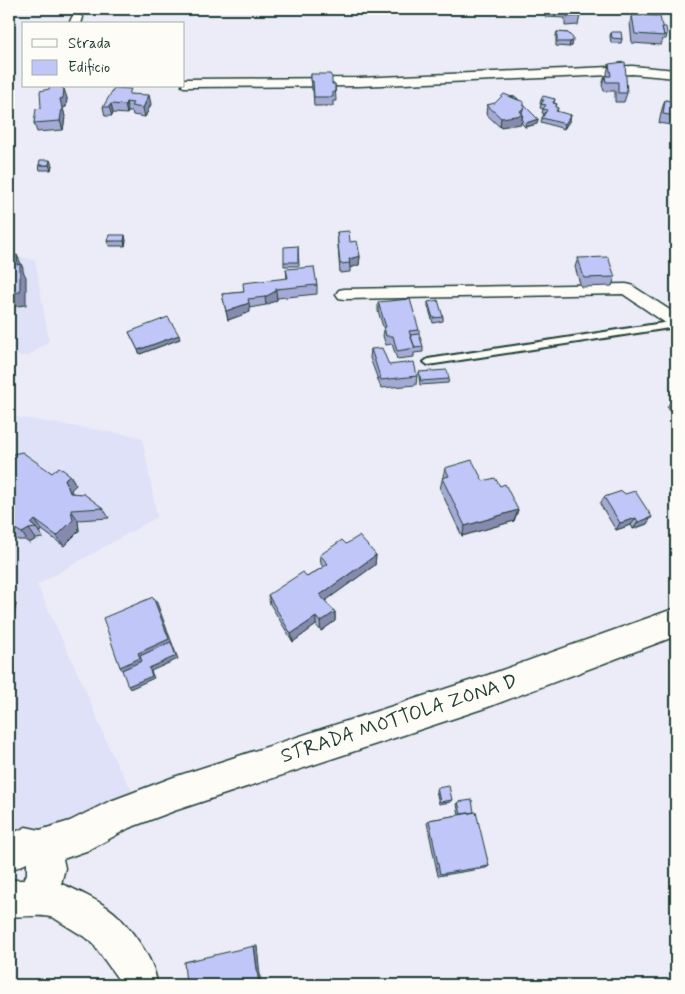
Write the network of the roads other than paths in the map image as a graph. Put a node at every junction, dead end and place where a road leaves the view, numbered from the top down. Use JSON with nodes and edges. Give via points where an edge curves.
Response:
{"nodes":[{"id":1,"x":676,"y":74,"type":"edge"},
{"id":2,"x":185,"y":83,"type":"edge"},
{"id":3,"x":344,"y":294,"type":"dead end"},
{"id":4,"x":676,"y":323,"type":"edge"},
{"id":5,"x":428,"y":362,"type":"dead end"},
{"id":6,"x":676,"y":622,"type":"edge"},
{"id":7,"x":30,"y":871,"type":"edge"},
{"id":8,"x":138,"y":985,"type":"edge"}],
"edges":[{"from":1,"to":2,"type":"street","via":[[613,70],[359,82]]},
{"from":3,"to":4,"type":"street","via":[[626,289]]},
{"from":4,"to":5,"type":"lane"},
{"from":6,"to":7,"type":"main road","name":"STRADA MOTTOLA ZONA D","via":[[488,691],[120,814],[83,850]]},
{"from":7,"to":8,"type":"main road","via":[[104,928],[137,973]]}]}
